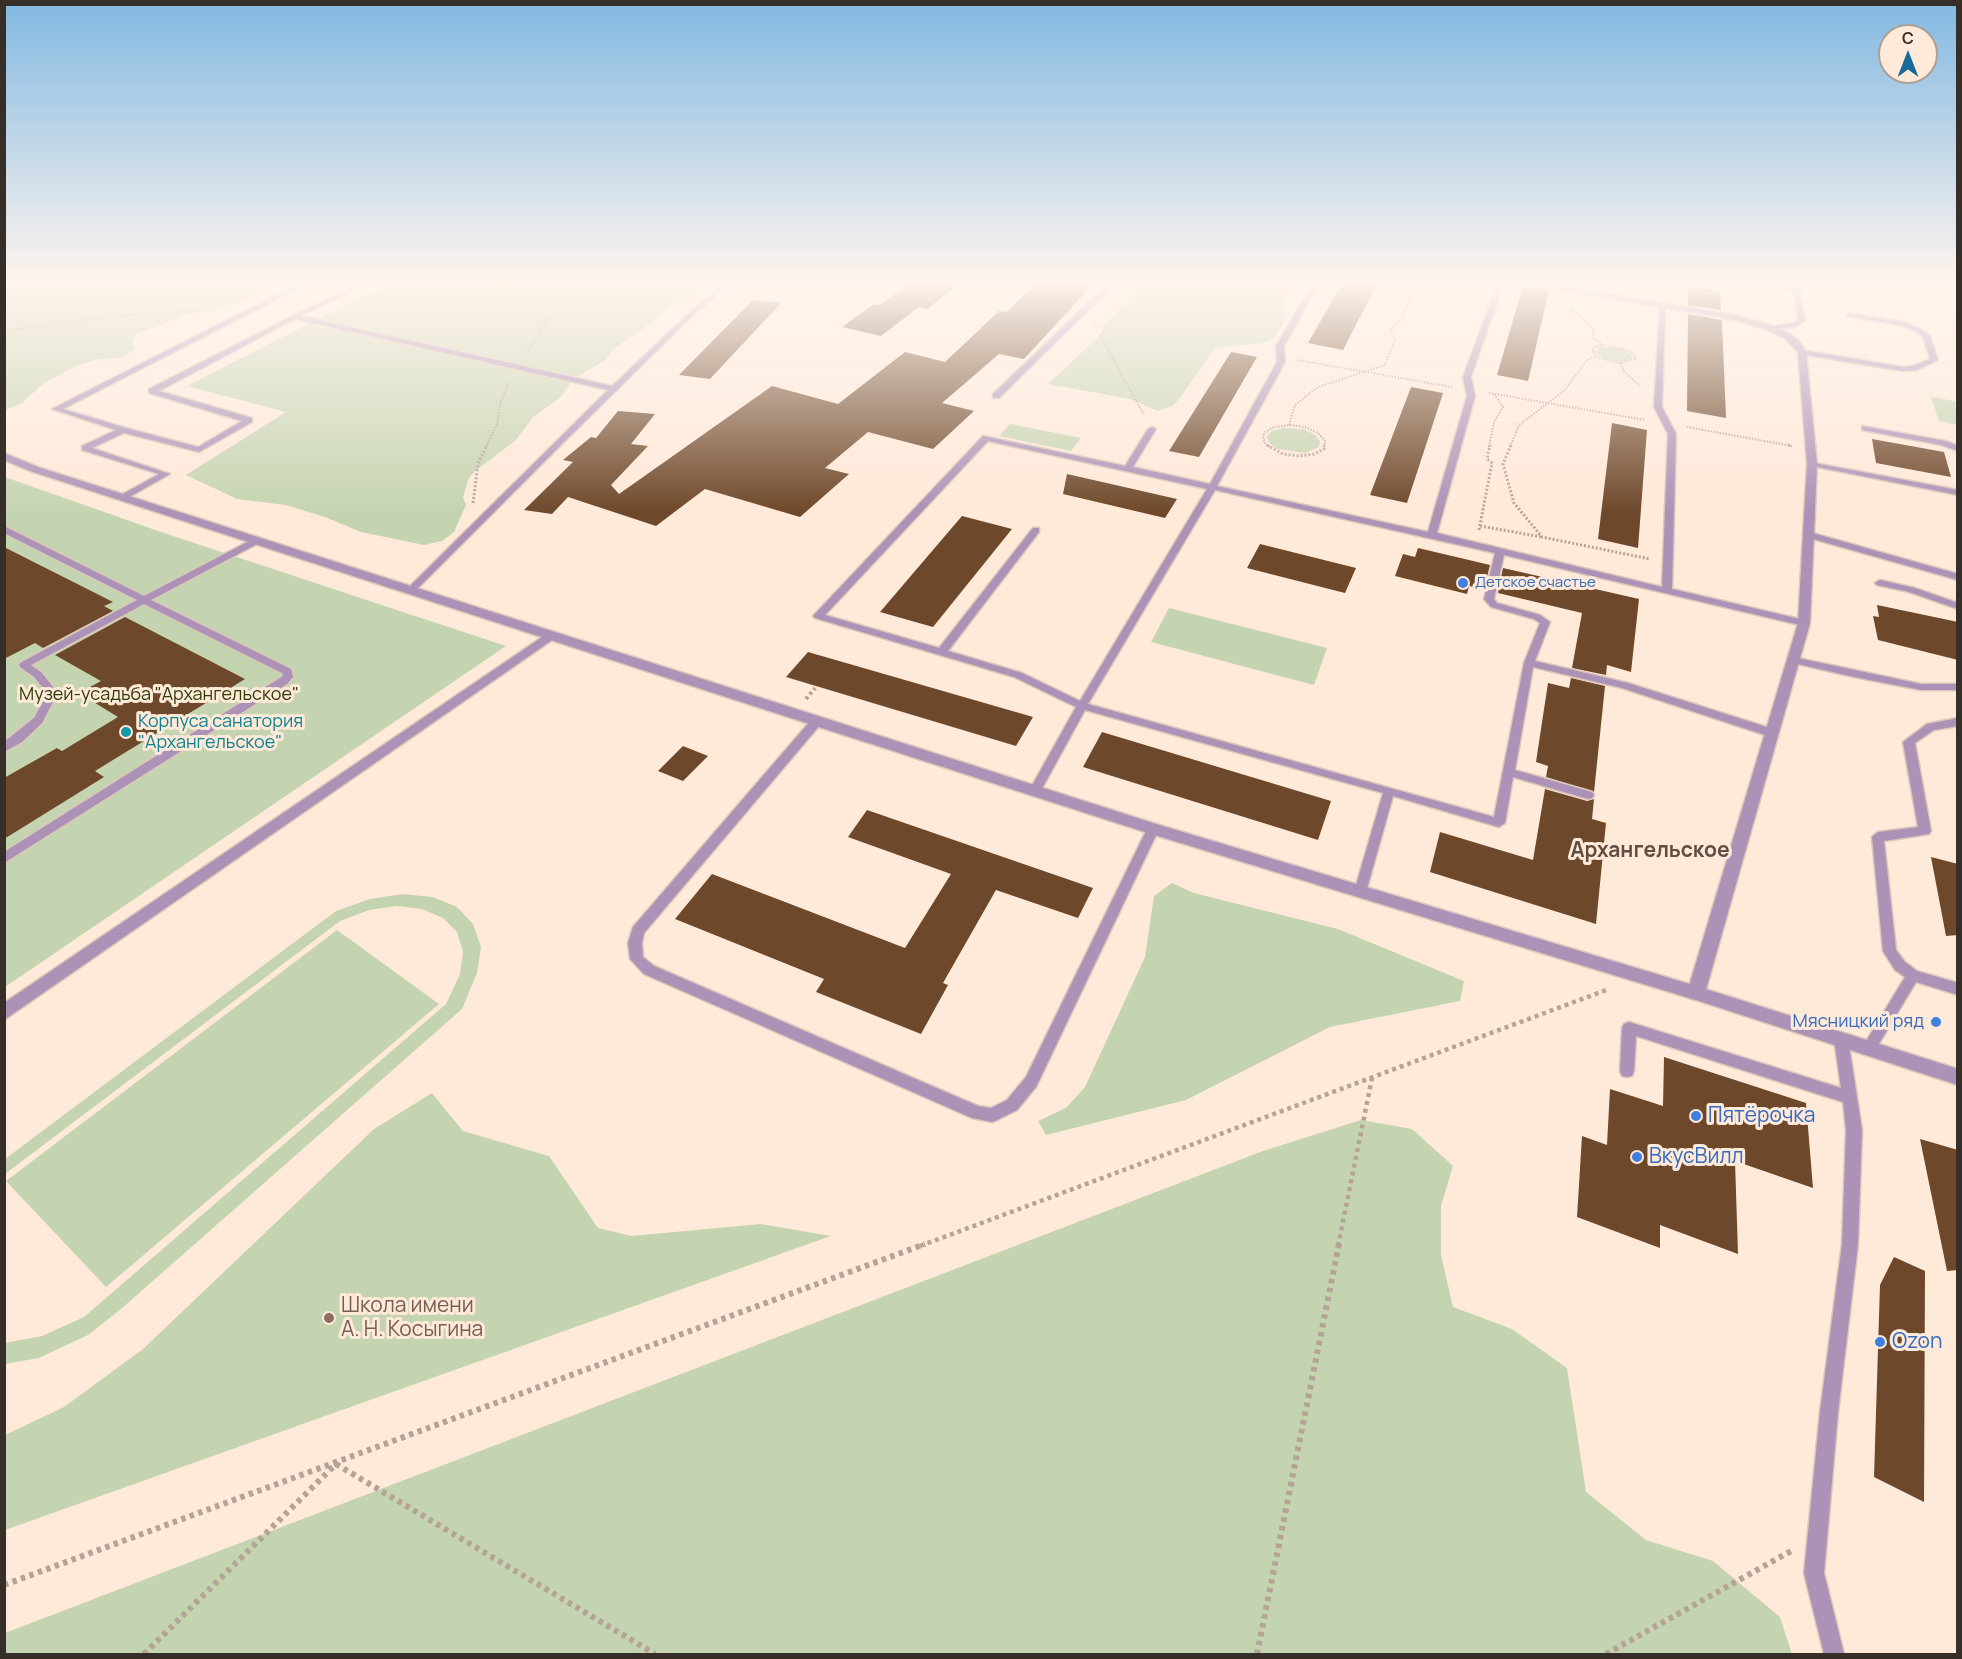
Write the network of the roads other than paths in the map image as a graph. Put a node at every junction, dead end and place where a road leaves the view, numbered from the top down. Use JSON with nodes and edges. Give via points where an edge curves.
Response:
{"nodes":[{"id":1,"x":158,"y":357,"type":"edge"},
{"id":2,"x":216,"y":357,"type":"edge"},
{"id":3,"x":471,"y":357,"type":"edge"},
{"id":4,"x":646,"y":357,"type":"edge"},
{"id":5,"x":1036,"y":357,"type":"edge"},
{"id":6,"x":1280,"y":357,"type":"edge"},
{"id":7,"x":1474,"y":357,"type":"edge"},
{"id":8,"x":1661,"y":357,"type":"edge"},
{"id":9,"x":1803,"y":357,"type":"edge"},
{"id":10,"x":1834,"y":357,"type":"edge"},
{"id":11,"x":1933,"y":357,"type":"edge"},
{"id":12,"x":614,"y":389,"type":"junction"},
{"id":13,"x":996,"y":396,"type":"dead end"},
{"id":14,"x":1865,"y":428,"type":"dead end"},
{"id":15,"x":1152,"y":429,"type":"road end"},
{"id":16,"x":123,"y":430,"type":"junction"},
{"id":17,"x":1958,"y":449,"type":"edge"},
{"id":18,"x":4,"y":456,"type":"edge"},
{"id":19,"x":1812,"y":465,"type":"junction"},
{"id":20,"x":1128,"y":468,"type":"junction"},
{"id":21,"x":1213,"y":486,"type":"junction"},
{"id":22,"x":1958,"y":493,"type":"edge"},
{"id":23,"x":124,"y":497,"type":"junction"},
{"id":24,"x":4,"y":529,"type":"edge"},
{"id":25,"x":1036,"y":530,"type":"dead end"},
{"id":26,"x":1432,"y":535,"type":"junction"},
{"id":27,"x":1809,"y":535,"type":"junction"},
{"id":28,"x":258,"y":540,"type":"junction"},
{"id":29,"x":1500,"y":551,"type":"junction"},
{"id":30,"x":1958,"y":577,"type":"edge"},
{"id":31,"x":1880,"y":584,"type":"dead end"},
{"id":32,"x":412,"y":590,"type":"junction"},
{"id":33,"x":1667,"y":591,"type":"junction"},
{"id":34,"x":144,"y":600,"type":"junction"},
{"id":35,"x":1958,"y":606,"type":"edge"},
{"id":36,"x":1804,"y":623,"type":"junction"},
{"id":37,"x":551,"y":635,"type":"junction"},
{"id":38,"x":942,"y":652,"type":"junction"},
{"id":39,"x":1793,"y":660,"type":"junction"},
{"id":40,"x":1529,"y":663,"type":"junction"},
{"id":41,"x":1958,"y":687,"type":"edge"},
{"id":42,"x":1082,"y":706,"type":"junction"},
{"id":43,"x":816,"y":722,"type":"junction"},
{"id":44,"x":1958,"y":722,"type":"edge"},
{"id":45,"x":1772,"y":733,"type":"junction"},
{"id":46,"x":4,"y":748,"type":"edge"},
{"id":47,"x":1509,"y":772,"type":"junction"},
{"id":48,"x":1035,"y":791,"type":"junction"},
{"id":49,"x":1389,"y":791,"type":"junction"},
{"id":50,"x":1588,"y":795,"type":"dead end"},
{"id":51,"x":1153,"y":829,"type":"junction"},
{"id":52,"x":4,"y":858,"type":"edge"},
{"id":53,"x":1360,"y":892,"type":"junction"},
{"id":54,"x":1913,"y":975,"type":"junction"},
{"id":55,"x":1958,"y":989,"type":"edge"},
{"id":56,"x":1696,"y":993,"type":"junction"},
{"id":57,"x":4,"y":1013,"type":"edge"},
{"id":58,"x":1841,"y":1039,"type":"junction"},
{"id":59,"x":1869,"y":1048,"type":"junction"},
{"id":60,"x":1627,"y":1071,"type":"dead end"},
{"id":61,"x":1958,"y":1077,"type":"edge"},
{"id":62,"x":1850,"y":1098,"type":"junction"},
{"id":63,"x":1834,"y":1654,"type":"edge"}],
"edges":[{"from":1,"to":16,"type":"lane","via":[[56,409]]},
{"from":2,"to":16,"type":"lane","via":[[152,391],[249,420],[199,450]]},
{"from":3,"to":12,"type":"lane"},
{"from":4,"to":12,"type":"lane"},
{"from":5,"to":13,"type":"lane"},
{"from":6,"to":21,"type":"lane"},
{"from":7,"to":26,"type":"lane","via":[[1467,377],[1472,396]]},
{"from":8,"to":33,"type":"lane","via":[[1658,407],[1672,434]]},
{"from":9,"to":19,"type":"street"},
{"from":10,"to":11,"type":"lane","via":[[1903,369],[1914,368]]},
{"from":12,"to":32,"type":"lane"},
{"from":14,"to":17,"type":"lane"},
{"from":15,"to":20,"type":"lane"},
{"from":16,"to":23,"type":"lane","via":[[85,448],[166,474]]},
{"from":18,"to":23,"type":"street"},
{"from":19,"to":22,"type":"lane"},
{"from":19,"to":27,"type":"street"},
{"from":20,"to":21,"type":"lane"},
{"from":20,"to":38,"type":"lane","via":[[986,438],[818,616]]},
{"from":21,"to":26,"type":"lane"},
{"from":21,"to":42,"type":"lane"},
{"from":23,"to":28,"type":"street"},
{"from":24,"to":34,"type":"lane"},
{"from":25,"to":38,"type":"lane"},
{"from":26,"to":29,"type":"lane"},
{"from":27,"to":30,"type":"lane"},
{"from":27,"to":36,"type":"street"},
{"from":28,"to":32,"type":"street"},
{"from":28,"to":34,"type":"lane"},
{"from":29,"to":33,"type":"lane"},
{"from":29,"to":40,"type":"lane","via":[[1489,599],[1494,605],[1545,622]]},
{"from":31,"to":35,"type":"lane"},
{"from":32,"to":37,"type":"street"},
{"from":33,"to":36,"type":"lane"},
{"from":34,"to":46,"type":"lane","via":[[24,665],[48,687],[48,702],[38,720]]},
{"from":34,"to":52,"type":"lane","via":[[279,666],[287,671],[288,677]]},
{"from":36,"to":39,"type":"street"},
{"from":37,"to":43,"type":"street"},
{"from":37,"to":57,"type":"street"},
{"from":38,"to":42,"type":"lane","via":[[1018,675]]},
{"from":39,"to":41,"type":"lane","via":[[1921,687]]},
{"from":39,"to":45,"type":"street"},
{"from":40,"to":45,"type":"lane","via":[[1624,686]]},
{"from":40,"to":47,"type":"lane"},
{"from":42,"to":48,"type":"lane"},
{"from":42,"to":49,"type":"lane"},
{"from":43,"to":48,"type":"street"},
{"from":43,"to":51,"type":"lane","via":[[638,931],[637,959],[649,970],[977,1113],[992,1115],[1012,1105],[1031,1082]]},
{"from":44,"to":54,"type":"lane","via":[[1931,727],[1909,742],[1925,831],[1878,837],[1890,951],[1900,966]]},
{"from":45,"to":56,"type":"street"},
{"from":47,"to":49,"type":"lane","via":[[1499,823]]},
{"from":47,"to":50,"type":"lane"},
{"from":48,"to":51,"type":"street"},
{"from":49,"to":53,"type":"lane"},
{"from":51,"to":53,"type":"street"},
{"from":53,"to":56,"type":"street"},
{"from":54,"to":55,"type":"lane"},
{"from":54,"to":59,"type":"lane"},
{"from":56,"to":58,"type":"street"},
{"from":58,"to":59,"type":"street"},
{"from":58,"to":62,"type":"lane"},
{"from":59,"to":61,"type":"street"},
{"from":60,"to":62,"type":"lane","via":[[1629,1028]]},
{"from":62,"to":63,"type":"lane","via":[[1854,1130],[1850,1244],[1814,1573]]}]}
